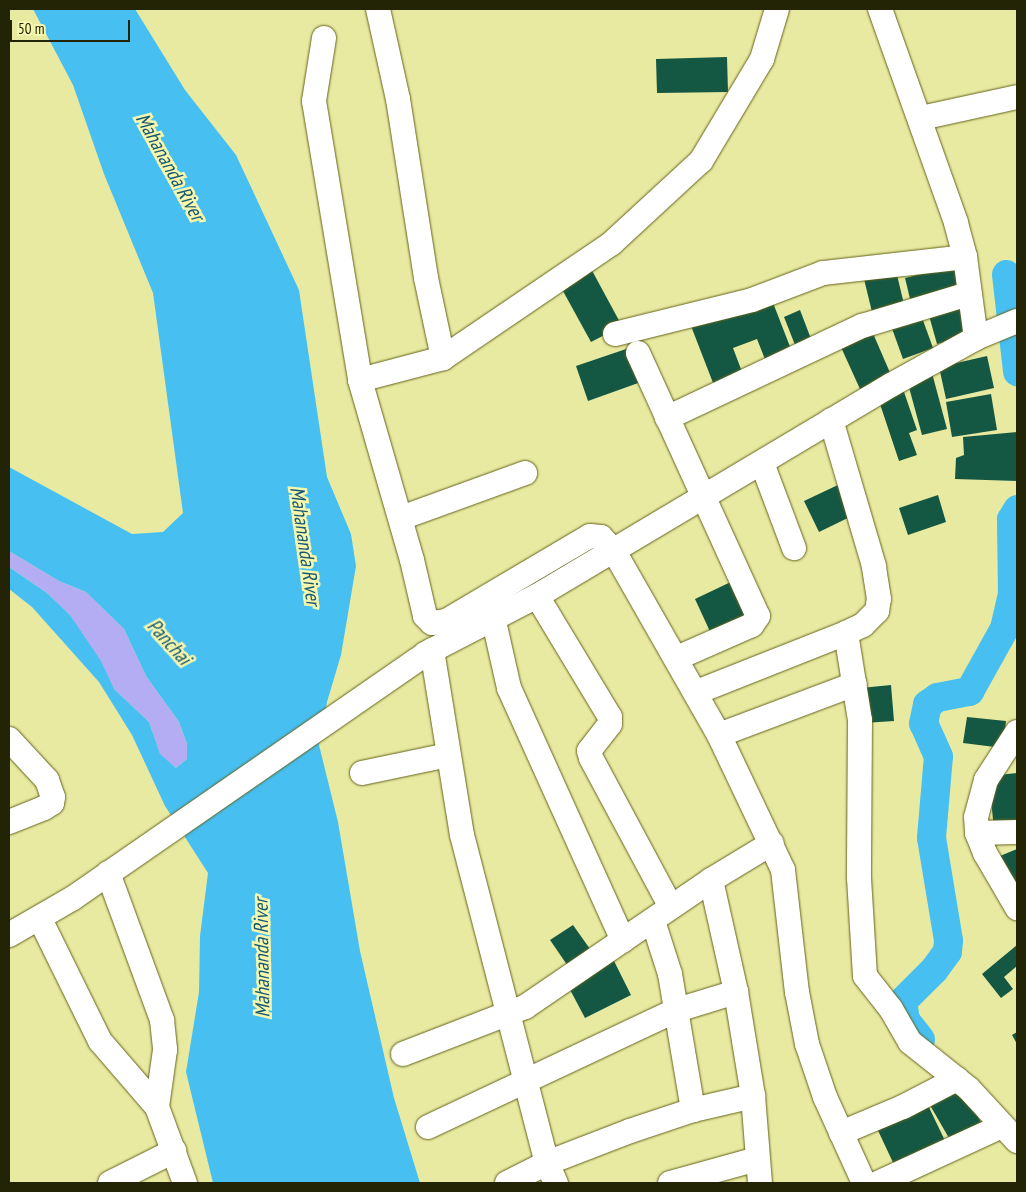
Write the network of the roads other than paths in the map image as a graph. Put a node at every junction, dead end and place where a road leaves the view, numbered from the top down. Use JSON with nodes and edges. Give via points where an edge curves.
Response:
{"nodes":[{"id":1,"x":378,"y":9,"type":"edge"},
{"id":2,"x":777,"y":9,"type":"edge"},
{"id":3,"x":880,"y":9,"type":"edge"},
{"id":4,"x":324,"y":38,"type":"dead end"},
{"id":5,"x":1017,"y":97,"type":"edge"},
{"id":6,"x":921,"y":118,"type":"junction"},
{"id":7,"x":965,"y":257,"type":"junction"},
{"id":8,"x":969,"y":294,"type":"junction"},
{"id":9,"x":1008,"y":324,"type":"edge"},
{"id":10,"x":615,"y":334,"type":"dead end"},
{"id":11,"x":976,"y":338,"type":"junction"},
{"id":12,"x":638,"y":353,"type":"dead end"},
{"id":13,"x":443,"y":358,"type":"junction"},
{"id":14,"x":360,"y":380,"type":"junction"},
{"id":15,"x":667,"y":418,"type":"junction"},
{"id":16,"x":831,"y":420,"type":"junction"},
{"id":17,"x":762,"y":463,"type":"junction"},
{"id":18,"x":525,"y":473,"type":"dead end"},
{"id":19,"x":703,"y":498,"type":"junction"},
{"id":20,"x":401,"y":518,"type":"junction"},
{"id":21,"x":794,"y":548,"type":"dead end"},
{"id":22,"x":614,"y":550,"type":"junction"},
{"id":23,"x":537,"y":596,"type":"junction"},
{"id":24,"x":494,"y":617,"type":"junction"},
{"id":25,"x":846,"y":633,"type":"junction"},
{"id":26,"x":426,"y":654,"type":"junction"},
{"id":27,"x":677,"y":658,"type":"junction"},
{"id":28,"x":855,"y":684,"type":"junction"},
{"id":29,"x":697,"y":692,"type":"junction"},
{"id":30,"x":1017,"y":732,"type":"edge"},
{"id":31,"x":719,"y":735,"type":"junction"},
{"id":32,"x":9,"y":739,"type":"edge"},
{"id":33,"x":448,"y":755,"type":"junction"},
{"id":34,"x":362,"y":773,"type":"dead end"},
{"id":35,"x":9,"y":822,"type":"edge"},
{"id":36,"x":1017,"y":832,"type":"edge"},
{"id":37,"x":977,"y":833,"type":"junction"},
{"id":38,"x":772,"y":843,"type":"junction"},
{"id":39,"x":108,"y":873,"type":"junction"},
{"id":40,"x":711,"y":880,"type":"junction"},
{"id":41,"x":1017,"y":908,"type":"edge"},
{"id":42,"x":662,"y":914,"type":"junction"},
{"id":43,"x":40,"y":920,"type":"junction"},
{"id":44,"x":9,"y":935,"type":"edge"},
{"id":45,"x":624,"y":941,"type":"junction"},
{"id":46,"x":736,"y":992,"type":"junction"},
{"id":47,"x":677,"y":1010,"type":"junction"},
{"id":48,"x":508,"y":1015,"type":"junction"},
{"id":49,"x":403,"y":1054,"type":"dead end"},
{"id":50,"x":957,"y":1079,"type":"junction"},
{"id":51,"x":525,"y":1081,"type":"junction"},
{"id":52,"x":753,"y":1096,"type":"junction"},
{"id":53,"x":157,"y":1107,"type":"junction"},
{"id":54,"x":693,"y":1110,"type":"junction"},
{"id":55,"x":428,"y":1127,"type":"dead end"},
{"id":56,"x":841,"y":1132,"type":"junction"},
{"id":57,"x":1010,"y":1134,"type":"edge"},
{"id":58,"x":174,"y":1151,"type":"junction"},
{"id":59,"x":757,"y":1159,"type":"junction"},
{"id":60,"x":551,"y":1173,"type":"edge"},
{"id":61,"x":110,"y":1183,"type":"edge"},
{"id":62,"x":184,"y":1183,"type":"edge"},
{"id":63,"x":507,"y":1183,"type":"edge"},
{"id":64,"x":670,"y":1183,"type":"edge"},
{"id":65,"x":760,"y":1183,"type":"edge"},
{"id":66,"x":864,"y":1183,"type":"edge"},
{"id":67,"x":878,"y":1183,"type":"edge"}],
"edges":[{"from":1,"to":13,"type":"street","via":[[398,100],[426,278]]},
{"from":2,"to":13,"type":"street","via":[[762,60],[701,161],[612,243]]},
{"from":3,"to":6,"type":"street"},
{"from":4,"to":14,"type":"street","via":[[314,101]]},
{"from":5,"to":6,"type":"street"},
{"from":6,"to":7,"type":"street"},
{"from":7,"to":8,"type":"street"},
{"from":7,"to":10,"type":"street","via":[[824,274],[752,300]]},
{"from":8,"to":11,"type":"street"},
{"from":8,"to":15,"type":"street","via":[[862,326]]},
{"from":9,"to":11,"type":"street"},
{"from":11,"to":16,"type":"street"},
{"from":12,"to":15,"type":"street"},
{"from":13,"to":14,"type":"street"},
{"from":14,"to":20,"type":"street"},
{"from":15,"to":19,"type":"street"},
{"from":16,"to":17,"type":"street"},
{"from":16,"to":25,"type":"street","via":[[874,566],[880,599],[872,620]]},
{"from":17,"to":19,"type":"street"},
{"from":17,"to":21,"type":"street"},
{"from":18,"to":20,"type":"street"},
{"from":19,"to":22,"type":"street"},
{"from":19,"to":27,"type":"street","via":[[758,616],[752,625]]},
{"from":20,"to":22,"type":"street","via":[[425,616],[432,623],[446,621],[590,536],[601,537]]},
{"from":22,"to":23,"type":"street"},
{"from":22,"to":27,"type":"street"},
{"from":23,"to":24,"type":"street"},
{"from":23,"to":42,"type":"street","via":[[610,717],[610,724],[589,751]]},
{"from":24,"to":26,"type":"street"},
{"from":24,"to":45,"type":"street","via":[[509,688]]},
{"from":25,"to":28,"type":"street"},
{"from":25,"to":29,"type":"street"},
{"from":26,"to":33,"type":"street"},
{"from":26,"to":39,"type":"street"},
{"from":27,"to":29,"type":"street"},
{"from":28,"to":31,"type":"street"},
{"from":28,"to":50,"type":"street","via":[[860,720],[860,887],[865,976],[891,1009],[910,1042]]},
{"from":29,"to":31,"type":"street"},
{"from":30,"to":37,"type":"street","via":[[986,780],[976,817]]},
{"from":31,"to":38,"type":"street"},
{"from":32,"to":35,"type":"street","via":[[46,780],[54,797],[52,803],[44,808]]},
{"from":33,"to":34,"type":"street"},
{"from":33,"to":48,"type":"street","via":[[462,836]]},
{"from":36,"to":37,"type":"street"},
{"from":37,"to":41,"type":"street","via":[[995,874]]},
{"from":38,"to":40,"type":"street"},
{"from":38,"to":56,"type":"street","via":[[786,885],[797,992],[807,1044]]},
{"from":39,"to":43,"type":"street"},
{"from":39,"to":53,"type":"street","via":[[162,1020],[165,1050]]},
{"from":40,"to":42,"type":"street"},
{"from":40,"to":46,"type":"street"},
{"from":42,"to":45,"type":"street"},
{"from":42,"to":47,"type":"street"},
{"from":43,"to":44,"type":"street"},
{"from":43,"to":53,"type":"street","via":[[100,1041]]},
{"from":45,"to":48,"type":"street"},
{"from":46,"to":47,"type":"street"},
{"from":46,"to":52,"type":"street"},
{"from":47,"to":51,"type":"street"},
{"from":47,"to":54,"type":"street"},
{"from":48,"to":49,"type":"street"},
{"from":48,"to":51,"type":"street"},
{"from":50,"to":56,"type":"street","via":[[903,1108]]},
{"from":50,"to":57,"type":"street"},
{"from":51,"to":55,"type":"street"},
{"from":51,"to":60,"type":"street"},
{"from":52,"to":54,"type":"street"},
{"from":52,"to":59,"type":"street"},
{"from":53,"to":58,"type":"street"},
{"from":54,"to":60,"type":"street"},
{"from":56,"to":66,"type":"street"},
{"from":57,"to":67,"type":"street"},
{"from":58,"to":61,"type":"street"},
{"from":58,"to":62,"type":"street"},
{"from":59,"to":64,"type":"street"},
{"from":59,"to":65,"type":"street"},
{"from":60,"to":63,"type":"street"}]}
